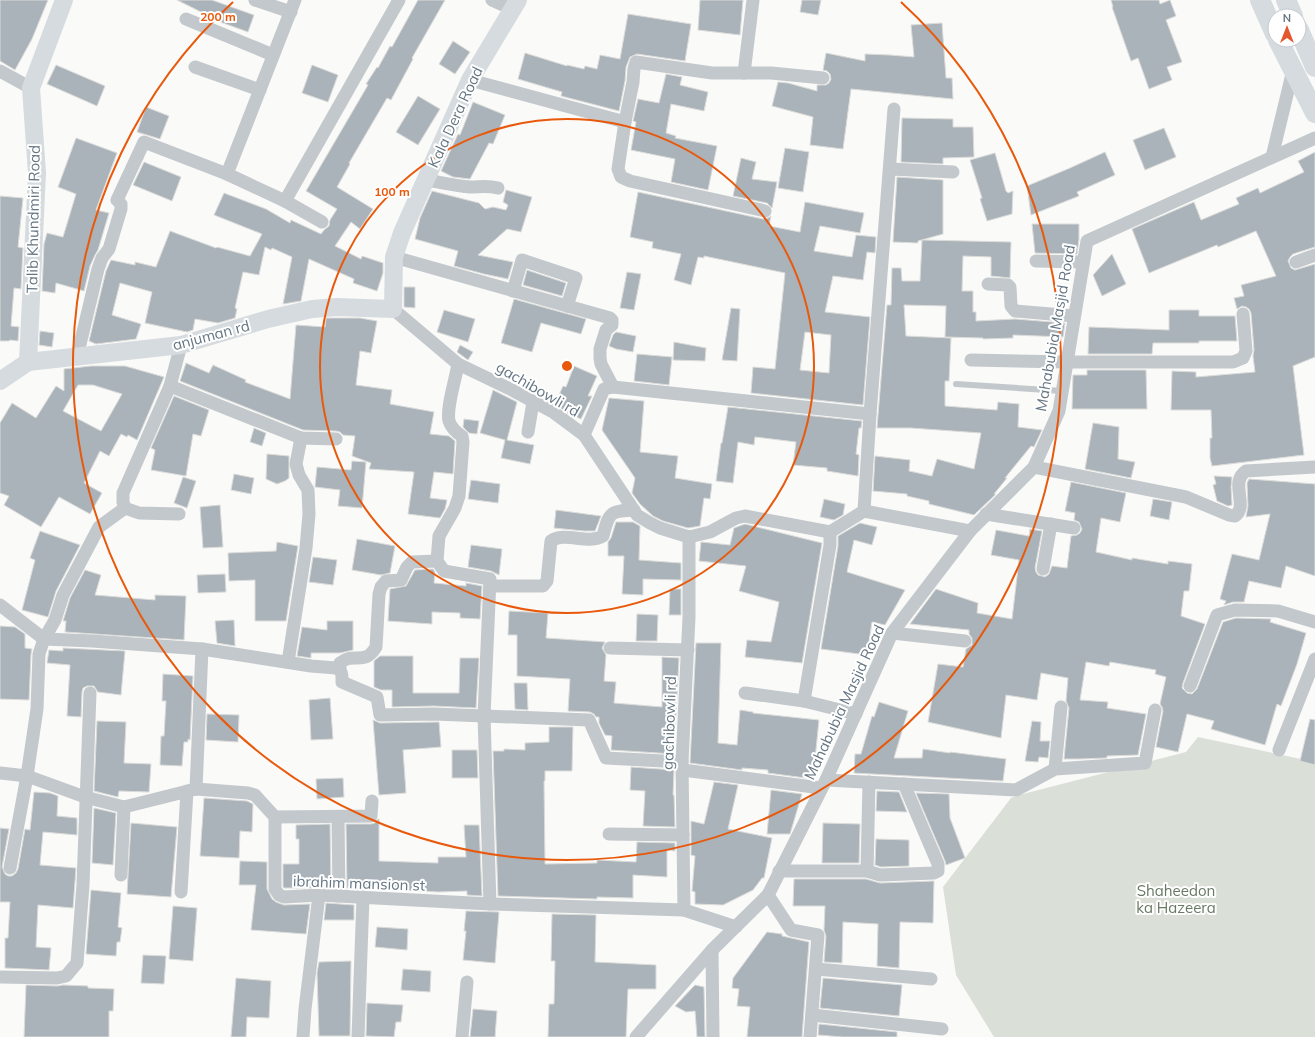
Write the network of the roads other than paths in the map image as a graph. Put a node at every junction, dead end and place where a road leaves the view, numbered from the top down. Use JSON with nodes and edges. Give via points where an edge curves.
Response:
{"nodes":[{"id":1,"x":64,"y":0,"type":"edge"},
{"id":2,"x":255,"y":0,"type":"edge"},
{"id":3,"x":400,"y":0,"type":"edge"},
{"id":4,"x":492,"y":0,"type":"edge"},
{"id":5,"x":753,"y":0,"type":"edge"},
{"id":6,"x":1260,"y":0,"type":"edge"},
{"id":7,"x":515,"y":4,"type":"edge"},
{"id":8,"x":293,"y":6,"type":"edge"},
{"id":9,"x":1267,"y":16,"type":"edge"},
{"id":10,"x":186,"y":19,"type":"dead end"},
{"id":11,"x":1282,"y":48,"type":"edge"},
{"id":12,"x":1307,"y":48,"type":"edge"},
{"id":13,"x":273,"y":55,"type":"junction"},
{"id":14,"x":195,"y":67,"type":"dead end"},
{"id":15,"x":1315,"y":67,"type":"edge"},
{"id":16,"x":1293,"y":70,"type":"junction"},
{"id":17,"x":0,"y":71,"type":"edge"},
{"id":18,"x":744,"y":73,"type":"junction"},
{"id":19,"x":823,"y":78,"type":"dead end"},
{"id":20,"x":470,"y":80,"type":"junction"},
{"id":21,"x":31,"y":88,"type":"junction"},
{"id":22,"x":260,"y":90,"type":"junction"},
{"id":23,"x":894,"y":109,"type":"dead end"},
{"id":24,"x":1315,"y":113,"type":"edge"},
{"id":25,"x":625,"y":122,"type":"junction"},
{"id":26,"x":1315,"y":138,"type":"edge"},
{"id":27,"x":1272,"y":157,"type":"junction"},
{"id":28,"x":890,"y":169,"type":"junction"},
{"id":29,"x":953,"y":172,"type":"dead end"},
{"id":30,"x":227,"y":174,"type":"junction"},
{"id":31,"x":426,"y":180,"type":"junction"},
{"id":32,"x":498,"y":188,"type":"dead end"},
{"id":33,"x":285,"y":201,"type":"junction"},
{"id":34,"x":765,"y":211,"type":"dead end"},
{"id":35,"x":322,"y":222,"type":"dead end"},
{"id":36,"x":1315,"y":255,"type":"edge"},
{"id":37,"x":394,"y":257,"type":"junction"},
{"id":38,"x":1036,"y":261,"type":"dead end"},
{"id":39,"x":1083,"y":262,"type":"junction"},
{"id":40,"x":1296,"y":262,"type":"dead end"},
{"id":41,"x":988,"y":284,"type":"dead end"},
{"id":42,"x":513,"y":291,"type":"junction"},
{"id":43,"x":568,"y":306,"type":"junction"},
{"id":44,"x":392,"y":310,"type":"junction"},
{"id":45,"x":1243,"y":314,"type":"dead end"},
{"id":46,"x":1074,"y":316,"type":"junction"},
{"id":47,"x":181,"y":345,"type":"junction"},
{"id":48,"x":77,"y":356,"type":"junction"},
{"id":49,"x":971,"y":360,"type":"dead end"},
{"id":50,"x":28,"y":362,"type":"junction"},
{"id":51,"x":1067,"y":362,"type":"junction"},
{"id":52,"x":458,"y":364,"type":"junction"},
{"id":53,"x":0,"y":381,"type":"edge"},
{"id":54,"x":956,"y":384,"type":"dead end"},
{"id":55,"x":170,"y":386,"type":"junction"},
{"id":56,"x":613,"y":387,"type":"junction"},
{"id":57,"x":1062,"y":391,"type":"junction"},
{"id":58,"x":533,"y":402,"type":"junction"},
{"id":59,"x":870,"y":414,"type":"junction"},
{"id":60,"x":528,"y":432,"type":"dead end"},
{"id":61,"x":584,"y":435,"type":"junction"},
{"id":62,"x":301,"y":438,"type":"junction"},
{"id":63,"x":336,"y":439,"type":"dead end"},
{"id":64,"x":1034,"y":467,"type":"junction"},
{"id":65,"x":1315,"y":467,"type":"edge"},
{"id":66,"x":125,"y":508,"type":"junction"},
{"id":67,"x":634,"y":510,"type":"junction"},
{"id":68,"x":864,"y":511,"type":"junction"},
{"id":69,"x":179,"y":514,"type":"dead end"},
{"id":70,"x":986,"y":514,"type":"junction"},
{"id":71,"x":1051,"y":524,"type":"junction"},
{"id":72,"x":1074,"y":528,"type":"dead end"},
{"id":73,"x":970,"y":531,"type":"junction"},
{"id":74,"x":830,"y":532,"type":"junction"},
{"id":75,"x":689,"y":537,"type":"junction"},
{"id":76,"x":437,"y":561,"type":"junction"},
{"id":77,"x":1043,"y":569,"type":"dead end"},
{"id":78,"x":490,"y":586,"type":"junction"},
{"id":79,"x":0,"y":605,"type":"edge"},
{"id":80,"x":1315,"y":622,"type":"edge"},
{"id":81,"x":892,"y":633,"type":"junction"},
{"id":82,"x":44,"y":639,"type":"junction"},
{"id":83,"x":965,"y":640,"type":"dead end"},
{"id":84,"x":610,"y":648,"type":"dead end"},
{"id":85,"x":202,"y":649,"type":"junction"},
{"id":86,"x":688,"y":650,"type":"junction"},
{"id":87,"x":1315,"y":659,"type":"edge"},
{"id":88,"x":288,"y":662,"type":"junction"},
{"id":89,"x":340,"y":670,"type":"junction"},
{"id":90,"x":1190,"y":686,"type":"dead end"},
{"id":91,"x":90,"y":693,"type":"dead end"},
{"id":92,"x":745,"y":693,"type":"dead end"},
{"id":93,"x":804,"y":701,"type":"junction"},
{"id":94,"x":1061,"y":707,"type":"dead end"},
{"id":95,"x":1155,"y":710,"type":"dead end"},
{"id":96,"x":856,"y":714,"type":"junction"},
{"id":97,"x":484,"y":716,"type":"junction"},
{"id":98,"x":1279,"y":750,"type":"dead end"},
{"id":99,"x":683,"y":766,"type":"junction"},
{"id":100,"x":1055,"y":768,"type":"junction"},
{"id":101,"x":0,"y":774,"type":"edge"},
{"id":102,"x":27,"y":776,"type":"junction"},
{"id":103,"x":869,"y":782,"type":"junction"},
{"id":104,"x":823,"y":784,"type":"junction"},
{"id":105,"x":904,"y":784,"type":"junction"},
{"id":106,"x":192,"y":790,"type":"junction"},
{"id":107,"x":85,"y":797,"type":"junction"},
{"id":108,"x":372,"y":800,"type":"dead end"},
{"id":109,"x":124,"y":807,"type":"junction"},
{"id":110,"x":275,"y":817,"type":"junction"},
{"id":111,"x":338,"y":817,"type":"junction"},
{"id":112,"x":609,"y":834,"type":"dead end"},
{"id":113,"x":683,"y":835,"type":"junction"},
{"id":114,"x":10,"y":868,"type":"dead end"},
{"id":115,"x":780,"y":871,"type":"junction"},
{"id":116,"x":868,"y":871,"type":"junction"},
{"id":117,"x":121,"y":875,"type":"dead end"},
{"id":118,"x":181,"y":892,"type":"dead end"},
{"id":119,"x":319,"y":895,"type":"junction"},
{"id":120,"x":768,"y":895,"type":"junction"},
{"id":121,"x":339,"y":896,"type":"junction"},
{"id":122,"x":363,"y":897,"type":"junction"},
{"id":123,"x":490,"y":904,"type":"junction"},
{"id":124,"x":684,"y":910,"type":"junction"},
{"id":125,"x":736,"y":927,"type":"junction"},
{"id":126,"x":712,"y":950,"type":"junction"},
{"id":127,"x":816,"y":969,"type":"junction"},
{"id":128,"x":0,"y":977,"type":"edge"},
{"id":129,"x":931,"y":979,"type":"dead end"},
{"id":130,"x":467,"y":982,"type":"dead end"},
{"id":131,"x":812,"y":1015,"type":"junction"},
{"id":132,"x":942,"y":1029,"type":"dead end"},
{"id":133,"x":303,"y":1037,"type":"edge"},
{"id":134,"x":358,"y":1037,"type":"edge"},
{"id":135,"x":462,"y":1037,"type":"edge"},
{"id":136,"x":636,"y":1037,"type":"edge"},
{"id":137,"x":713,"y":1037,"type":"edge"},
{"id":138,"x":810,"y":1037,"type":"edge"}],
"edges":[{"from":1,"to":21,"type":"street","name":"Talib Khundmiri Road"},
{"from":2,"to":8,"type":"street"},
{"from":3,"to":33,"type":"street"},
{"from":4,"to":7,"type":"street"},
{"from":5,"to":18,"type":"street"},
{"from":6,"to":9,"type":"main road"},
{"from":7,"to":20,"type":"street","name":"Kala Dera Road"},
{"from":8,"to":13,"type":"street"},
{"from":10,"to":13,"type":"street"},
{"from":11,"to":16,"type":"main road"},
{"from":12,"to":15,"type":"main road"},
{"from":13,"to":22,"type":"street"},
{"from":14,"to":22,"type":"street"},
{"from":16,"to":24,"type":"main road"},
{"from":16,"to":27,"type":"street"},
{"from":17,"to":21,"type":"street"},
{"from":18,"to":19,"type":"street"},
{"from":18,"to":25,"type":"street","via":[[712,73],[636,62]]},
{"from":20,"to":25,"type":"street"},
{"from":20,"to":31,"type":"street","name":"Kala Dera Road"},
{"from":21,"to":50,"type":"street","name":"Talib Khundmiri Road","via":[[37,173]]},
{"from":22,"to":30,"type":"street"},
{"from":23,"to":28,"type":"street"},
{"from":25,"to":34,"type":"street","via":[[618,169],[621,177],[630,182]]},
{"from":26,"to":27,"type":"street","name":"Mahabubia Masjid Road"},
{"from":27,"to":39,"type":"street","name":"Mahabubia Masjid Road","via":[[1087,241]]},
{"from":28,"to":29,"type":"street"},
{"from":28,"to":59,"type":"street"},
{"from":30,"to":33,"type":"street"},
{"from":30,"to":48,"type":"street","via":[[144,142],[117,200],[121,204],[121,209],[109,249],[98,269]]},
{"from":31,"to":32,"type":"street","via":[[456,186],[487,185]]},
{"from":31,"to":37,"type":"street","name":"Kala Dera Road"},
{"from":33,"to":35,"type":"street"},
{"from":36,"to":40,"type":"street"},
{"from":37,"to":42,"type":"street"},
{"from":37,"to":44,"type":"street","name":"Kala Dera Road"},
{"from":38,"to":39,"type":"street"},
{"from":39,"to":46,"type":"street","name":"Mahabubia Masjid Road"},
{"from":41,"to":46,"type":"street","via":[[1008,285],[1011,306],[1015,311]]},
{"from":42,"to":43,"type":"street"},
{"from":42,"to":43,"type":"street","via":[[522,260],[576,278]]},
{"from":43,"to":56,"type":"street","via":[[612,320],[612,325],[606,330],[600,358]]},
{"from":44,"to":47,"type":"street","name":"anjuman rd","via":[[337,307],[312,309],[268,318]]},
{"from":44,"to":52,"type":"street","name":"gachibowli rd"},
{"from":45,"to":51,"type":"street","via":[[1246,351],[1243,358],[1233,362]]},
{"from":46,"to":51,"type":"street","name":"Mahabubia Masjid Road"},
{"from":47,"to":48,"type":"street","name":"anjuman rd"},
{"from":47,"to":55,"type":"street"},
{"from":48,"to":50,"type":"street","name":"anjuman rd"},
{"from":49,"to":51,"type":"street"},
{"from":50,"to":53,"type":"street"},
{"from":51,"to":57,"type":"street","name":"Mahabubia Masjid Road"},
{"from":52,"to":58,"type":"street","name":"gachibowli rd"},
{"from":52,"to":76,"type":"street","via":[[449,411],[450,423],[462,438],[459,496],[439,536]]},
{"from":54,"to":57,"type":"lane"},
{"from":55,"to":62,"type":"street"},
{"from":55,"to":66,"type":"street","via":[[123,493]]},
{"from":56,"to":59,"type":"street"},
{"from":56,"to":61,"type":"street","via":[[604,389]]},
{"from":57,"to":64,"type":"street","name":"Mahabubia Masjid Road","via":[[1059,411]]},
{"from":58,"to":60,"type":"street"},
{"from":58,"to":61,"type":"street","name":"gachibowli rd"},
{"from":59,"to":68,"type":"street"},
{"from":61,"to":67,"type":"street","name":"gachibowli rd"},
{"from":62,"to":63,"type":"street"},
{"from":62,"to":88,"type":"street","via":[[296,464],[308,490],[309,514]]},
{"from":64,"to":65,"type":"street","via":[[1186,497],[1235,516],[1240,509],[1239,481],[1246,471]]},
{"from":64,"to":70,"type":"street","name":"Mahabubia Masjid Road"},
{"from":66,"to":69,"type":"street","via":[[139,513]]},
{"from":66,"to":82,"type":"street","via":[[99,527],[63,594],[55,620]]},
{"from":67,"to":75,"type":"street","name":"gachibowli rd","via":[[637,515],[660,528]]},
{"from":67,"to":78,"type":"street","via":[[611,514],[604,536],[599,538],[562,538],[551,542],[547,581],[543,586]]},
{"from":68,"to":73,"type":"street"},
{"from":68,"to":74,"type":"street"},
{"from":70,"to":71,"type":"street"},
{"from":70,"to":73,"type":"street","name":"Mahabubia Masjid Road"},
{"from":71,"to":72,"type":"street"},
{"from":71,"to":77,"type":"street"},
{"from":73,"to":81,"type":"street","name":"Mahabubia Masjid Road"},
{"from":74,"to":75,"type":"street","via":[[744,516],[710,532]]},
{"from":74,"to":93,"type":"street"},
{"from":75,"to":86,"type":"street","name":"gachibowli rd"},
{"from":76,"to":78,"type":"street","via":[[444,571],[490,579]]},
{"from":76,"to":89,"type":"street","via":[[412,562],[402,580],[386,581],[379,594],[376,647],[366,658],[345,659],[340,663]]},
{"from":78,"to":97,"type":"street"},
{"from":79,"to":82,"type":"street"},
{"from":80,"to":90,"type":"street","via":[[1278,611],[1235,610],[1217,615]]},
{"from":81,"to":83,"type":"street"},
{"from":81,"to":96,"type":"street","name":"Mahabubia Masjid Road"},
{"from":82,"to":85,"type":"street","via":[[92,640]]},
{"from":82,"to":102,"type":"street","via":[[40,654],[37,709]]},
{"from":84,"to":86,"type":"street"},
{"from":85,"to":88,"type":"street"},
{"from":85,"to":106,"type":"street"},
{"from":86,"to":99,"type":"street","name":"gachibowli rd"},
{"from":87,"to":98,"type":"street"},
{"from":88,"to":89,"type":"street"},
{"from":89,"to":97,"type":"street","via":[[342,682],[377,697],[380,715]]},
{"from":91,"to":107,"type":"street"},
{"from":92,"to":93,"type":"street"},
{"from":93,"to":96,"type":"street"},
{"from":94,"to":100,"type":"street"},
{"from":95,"to":100,"type":"street","via":[[1145,762]]},
{"from":96,"to":104,"type":"street","name":"Mahabubia Masjid Road"},
{"from":97,"to":99,"type":"street","via":[[589,720],[606,758]]},
{"from":97,"to":123,"type":"street"},
{"from":99,"to":104,"type":"street"},
{"from":99,"to":113,"type":"street","name":"gachibowli rd"},
{"from":100,"to":105,"type":"street","via":[[1016,790]]},
{"from":101,"to":102,"type":"street"},
{"from":102,"to":107,"type":"street"},
{"from":102,"to":114,"type":"street"},
{"from":103,"to":104,"type":"street"},
{"from":103,"to":105,"type":"street"},
{"from":103,"to":116,"type":"street"},
{"from":104,"to":115,"type":"street","name":"Mahabubia Masjid Road"},
{"from":105,"to":116,"type":"street","via":[[938,864],[938,871],[880,875]]},
{"from":106,"to":109,"type":"street"},
{"from":106,"to":110,"type":"street","via":[[255,795]]},
{"from":106,"to":118,"type":"street"},
{"from":107,"to":109,"type":"street"},
{"from":107,"to":128,"type":"street","via":[[83,885],[76,963],[66,976],[57,978]]},
{"from":108,"to":111,"type":"street","via":[[371,816]]},
{"from":109,"to":117,"type":"street"},
{"from":110,"to":111,"type":"street"},
{"from":110,"to":119,"type":"street","name":"ibrahim mansion st","via":[[276,893],[284,897]]},
{"from":111,"to":121,"type":"street"},
{"from":112,"to":113,"type":"street"},
{"from":113,"to":124,"type":"street","name":"gachibowli rd"},
{"from":115,"to":116,"type":"street"},
{"from":115,"to":120,"type":"street","name":"Mahabubia Masjid Road"},
{"from":119,"to":121,"type":"street","name":"ibrahim mansion st"},
{"from":119,"to":133,"type":"street"},
{"from":120,"to":125,"type":"street","name":"Mahabubia Masjid Road"},
{"from":120,"to":127,"type":"street","via":[[791,930],[818,935]]},
{"from":121,"to":122,"type":"street","name":"ibrahim mansion st"},
{"from":122,"to":123,"type":"street","name":"ibrahim mansion st"},
{"from":122,"to":134,"type":"street"},
{"from":123,"to":124,"type":"street","name":"ibrahim mansion st"},
{"from":124,"to":125,"type":"street","name":"ibrahim mansion st"},
{"from":125,"to":126,"type":"street","name":"Mahabubia Masjid Road"},
{"from":126,"to":136,"type":"street","name":"Mahabubia Masjid Road"},
{"from":126,"to":137,"type":"street"},
{"from":127,"to":129,"type":"street"},
{"from":127,"to":131,"type":"street"},
{"from":130,"to":135,"type":"street"},
{"from":131,"to":132,"type":"street"},
{"from":131,"to":138,"type":"street"}]}
